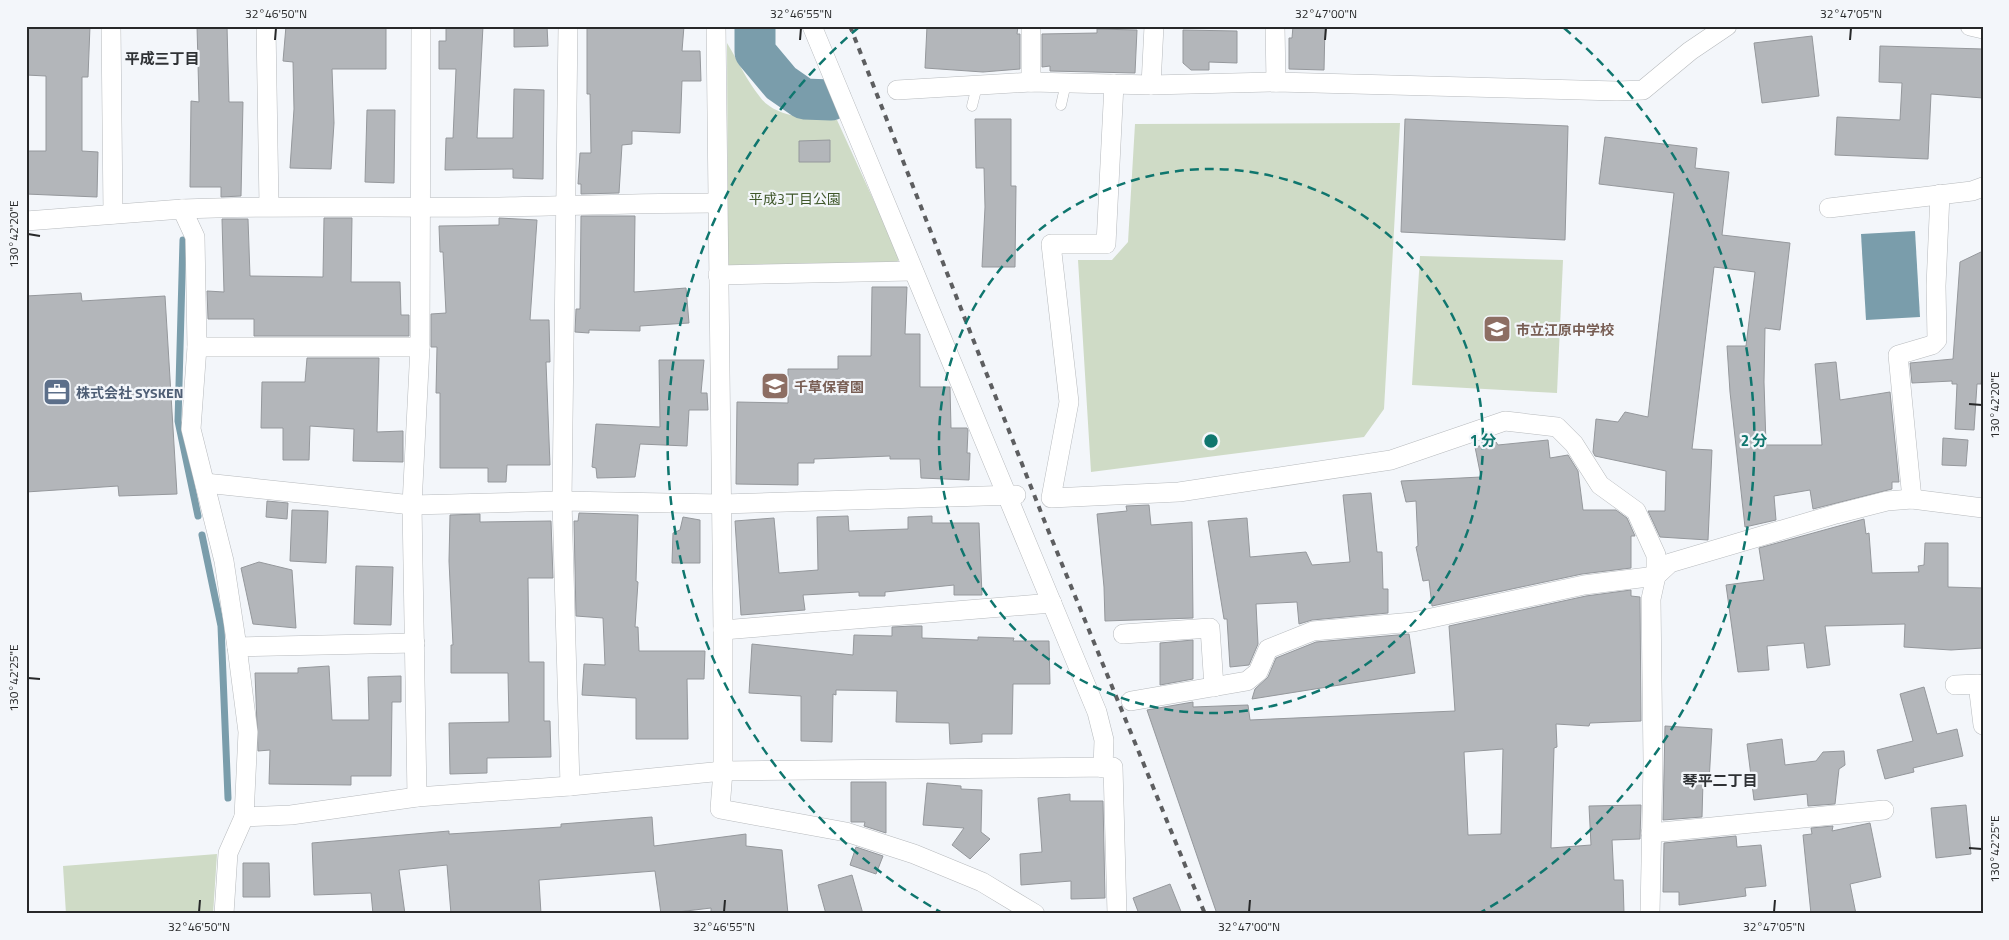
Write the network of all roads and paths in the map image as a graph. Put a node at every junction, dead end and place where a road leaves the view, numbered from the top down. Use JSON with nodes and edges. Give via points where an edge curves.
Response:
{"nodes":[{"id":1,"x":111,"y":26,"type":"edge"},
{"id":2,"x":266,"y":26,"type":"edge"},
{"id":3,"x":421,"y":26,"type":"edge"},
{"id":4,"x":568,"y":26,"type":"edge"},
{"id":5,"x":716,"y":26,"type":"edge"},
{"id":6,"x":812,"y":26,"type":"edge"},
{"id":7,"x":1031,"y":26,"type":"edge"},
{"id":8,"x":1154,"y":26,"type":"edge"},
{"id":9,"x":1275,"y":26,"type":"edge"},
{"id":10,"x":1727,"y":26,"type":"edge"},
{"id":11,"x":1970,"y":26,"type":"edge"},
{"id":12,"x":1983,"y":29,"type":"edge"},
{"id":13,"x":1031,"y":82,"type":"junction"},
{"id":14,"x":1276,"y":82,"type":"junction"},
{"id":15,"x":1066,"y":83,"type":"junction"},
{"id":16,"x":1114,"y":84,"type":"junction"},
{"id":17,"x":1152,"y":84,"type":"junction"},
{"id":18,"x":977,"y":86,"type":"junction"},
{"id":19,"x":897,"y":90,"type":"dead end"},
{"id":20,"x":1061,"y":105,"type":"dead end"},
{"id":21,"x":972,"y":106,"type":"dead end"},
{"id":22,"x":1983,"y":187,"type":"edge"},
{"id":23,"x":1940,"y":194,"type":"junction"},
{"id":24,"x":717,"y":203,"type":"junction"},
{"id":25,"x":566,"y":205,"type":"junction"},
{"id":26,"x":269,"y":206,"type":"junction"},
{"id":27,"x":420,"y":206,"type":"junction"},
{"id":28,"x":1829,"y":208,"type":"dead end"},
{"id":29,"x":182,"y":209,"type":"junction"},
{"id":30,"x":113,"y":214,"type":"junction"},
{"id":31,"x":26,"y":221,"type":"edge"},
{"id":32,"x":912,"y":272,"type":"junction"},
{"id":33,"x":718,"y":275,"type":"junction"},
{"id":34,"x":197,"y":346,"type":"junction"},
{"id":35,"x":420,"y":347,"type":"junction"},
{"id":36,"x":205,"y":483,"type":"junction"},
{"id":37,"x":1012,"y":495,"type":"junction"},
{"id":38,"x":1912,"y":499,"type":"junction"},
{"id":39,"x":562,"y":501,"type":"junction"},
{"id":40,"x":722,"y":504,"type":"junction"},
{"id":41,"x":412,"y":505,"type":"junction"},
{"id":42,"x":1983,"y":508,"type":"edge"},
{"id":43,"x":1656,"y":576,"type":"junction"},
{"id":44,"x":1052,"y":603,"type":"junction"},
{"id":45,"x":723,"y":630,"type":"junction"},
{"id":46,"x":1123,"y":634,"type":"dead end"},
{"id":47,"x":415,"y":643,"type":"junction"},
{"id":48,"x":237,"y":647,"type":"junction"},
{"id":49,"x":1955,"y":685,"type":"dead end"},
{"id":50,"x":1214,"y":687,"type":"junction"},
{"id":51,"x":1131,"y":701,"type":"dead end"},
{"id":52,"x":1983,"y":725,"type":"edge"},
{"id":53,"x":1103,"y":768,"type":"junction"},
{"id":54,"x":722,"y":771,"type":"junction"},
{"id":55,"x":570,"y":786,"type":"junction"},
{"id":56,"x":417,"y":797,"type":"junction"},
{"id":57,"x":1884,"y":810,"type":"dead end"},
{"id":58,"x":244,"y":817,"type":"junction"},
{"id":59,"x":1651,"y":833,"type":"junction"},
{"id":60,"x":224,"y":914,"type":"edge"},
{"id":61,"x":1035,"y":914,"type":"edge"},
{"id":62,"x":1117,"y":914,"type":"edge"},
{"id":63,"x":1650,"y":914,"type":"edge"}],
"edges":[{"from":1,"to":30,"type":"street"},
{"from":2,"to":26,"type":"street"},
{"from":3,"to":27,"type":"street"},
{"from":4,"to":25,"type":"street"},
{"from":5,"to":24,"type":"street"},
{"from":6,"to":32,"type":"street"},
{"from":7,"to":13,"type":"street"},
{"from":8,"to":17,"type":"street"},
{"from":9,"to":14,"type":"street"},
{"from":10,"to":14,"type":"street","via":[[1690,51],[1643,90],[1617,92]]},
{"from":11,"to":12,"type":"street"},
{"from":13,"to":15,"type":"street"},
{"from":13,"to":18,"type":"street"},
{"from":14,"to":17,"type":"street"},
{"from":15,"to":16,"type":"street"},
{"from":15,"to":20,"type":"lane"},
{"from":16,"to":17,"type":"street"},
{"from":16,"to":43,"type":"street","via":[[1106,244],[1051,244],[1068,402],[1052,498],[1179,492],[1391,460],[1505,421],[1557,427],[1574,444],[1600,485],[1636,511],[1656,555]]},
{"from":18,"to":19,"type":"street"},
{"from":18,"to":21,"type":"lane"},
{"from":22,"to":23,"type":"street"},
{"from":23,"to":28,"type":"street"},
{"from":23,"to":38,"type":"street","via":[[1937,340],[1932,345],[1898,355]]},
{"from":24,"to":25,"type":"street"},
{"from":24,"to":33,"type":"street"},
{"from":25,"to":27,"type":"street"},
{"from":25,"to":39,"type":"street"},
{"from":26,"to":27,"type":"street"},
{"from":26,"to":29,"type":"street"},
{"from":27,"to":35,"type":"street"},
{"from":29,"to":30,"type":"street"},
{"from":29,"to":34,"type":"street","via":[[195,237]]},
{"from":30,"to":31,"type":"street"},
{"from":32,"to":33,"type":"street"},
{"from":32,"to":37,"type":"street"},
{"from":33,"to":40,"type":"street"},
{"from":34,"to":35,"type":"street"},
{"from":34,"to":36,"type":"street","via":[[191,429]]},
{"from":35,"to":41,"type":"street"},
{"from":36,"to":41,"type":"street"},
{"from":36,"to":48,"type":"street","via":[[224,561]]},
{"from":37,"to":40,"type":"street"},
{"from":37,"to":44,"type":"street"},
{"from":38,"to":42,"type":"street"},
{"from":38,"to":43,"type":"street","via":[[1887,501],[1836,514],[1670,563]]},
{"from":39,"to":40,"type":"street"},
{"from":39,"to":41,"type":"street"},
{"from":39,"to":55,"type":"street"},
{"from":40,"to":45,"type":"street"},
{"from":41,"to":47,"type":"street"},
{"from":43,"to":50,"type":"street","via":[[1584,585],[1413,622],[1314,631],[1268,649],[1258,672],[1247,681]]},
{"from":43,"to":59,"type":"street","via":[[1651,599]]},
{"from":44,"to":45,"type":"street"},
{"from":44,"to":53,"type":"street","via":[[1097,712],[1104,740]]},
{"from":45,"to":54,"type":"street"},
{"from":46,"to":50,"type":"street","via":[[1210,628]]},
{"from":47,"to":48,"type":"street"},
{"from":47,"to":56,"type":"street"},
{"from":48,"to":58,"type":"street","via":[[248,732]]},
{"from":49,"to":52,"type":"street","via":[[1978,684]]},
{"from":50,"to":51,"type":"street"},
{"from":53,"to":54,"type":"street"},
{"from":53,"to":62,"type":"street","via":[[1113,768]]},
{"from":54,"to":55,"type":"street"},
{"from":54,"to":61,"type":"street","via":[[720,809],[846,832],[914,854],[982,882]]},
{"from":55,"to":56,"type":"street"},
{"from":56,"to":58,"type":"street","via":[[291,815]]},
{"from":57,"to":59,"type":"street"},
{"from":58,"to":60,"type":"street","via":[[228,852]]},
{"from":59,"to":63,"type":"street"}]}
